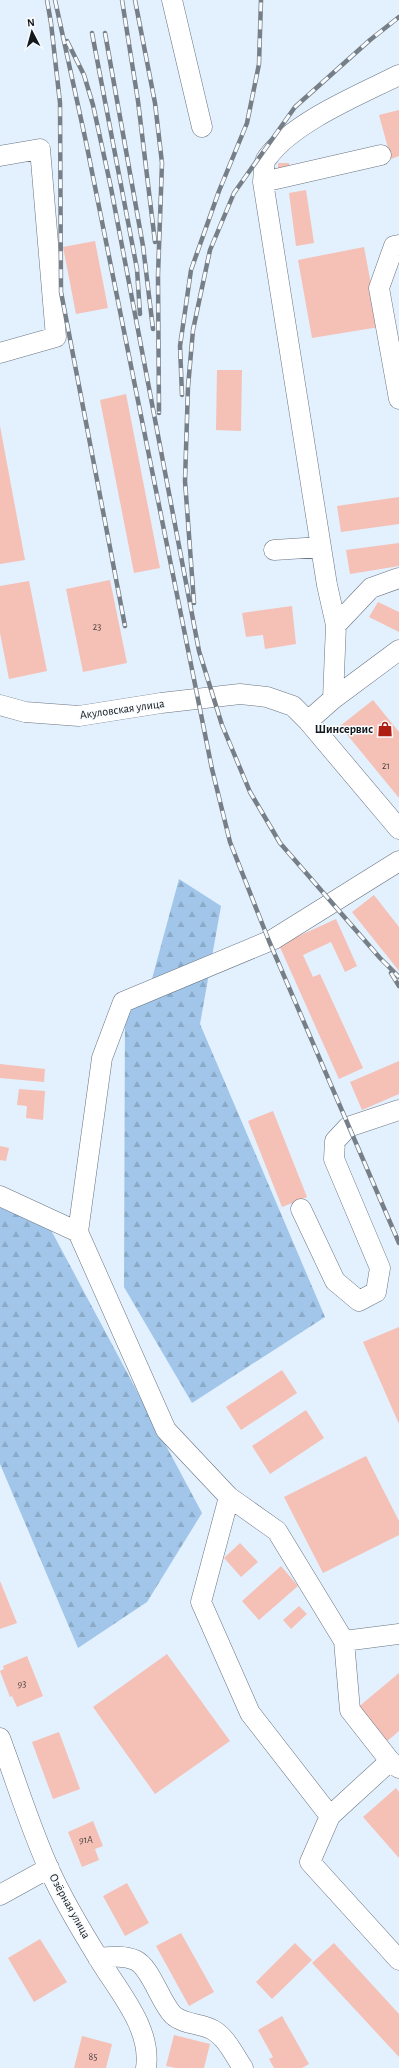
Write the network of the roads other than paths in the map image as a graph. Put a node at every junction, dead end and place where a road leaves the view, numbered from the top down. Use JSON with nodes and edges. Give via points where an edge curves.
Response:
{"nodes":[{"id":1,"x":172,"y":0,"type":"edge"},
{"id":2,"x":399,"y":75,"type":"edge"},
{"id":3,"x":202,"y":127,"type":"dead end"},
{"id":4,"x":381,"y":155,"type":"dead end"},
{"id":5,"x":0,"y":156,"type":"edge"},
{"id":6,"x":263,"y":182,"type":"junction"},
{"id":7,"x":399,"y":245,"type":"edge"},
{"id":8,"x":0,"y":353,"type":"edge"},
{"id":9,"x":399,"y":399,"type":"edge"},
{"id":10,"x":321,"y":547,"type":"junction"},
{"id":11,"x":274,"y":550,"type":"dead end"},
{"id":12,"x":399,"y":578,"type":"edge"},
{"id":13,"x":336,"y":625,"type":"junction"},
{"id":14,"x":397,"y":653,"type":"edge"},
{"id":15,"x":333,"y":699,"type":"junction"},
{"id":16,"x":0,"y":705,"type":"edge"},
{"id":17,"x":308,"y":721,"type":"junction"},
{"id":18,"x":399,"y":829,"type":"edge"},
{"id":19,"x":399,"y":861,"type":"edge"},
{"id":20,"x":397,"y":1115,"type":"edge"},
{"id":21,"x":0,"y":1196,"type":"edge"},
{"id":22,"x":301,"y":1209,"type":"dead end"},
{"id":23,"x":78,"y":1232,"type":"junction"},
{"id":24,"x":229,"y":1497,"type":"junction"},
{"id":25,"x":399,"y":1634,"type":"edge"},
{"id":26,"x":344,"y":1640,"type":"junction"},
{"id":27,"x":0,"y":1738,"type":"edge"},
{"id":28,"x":394,"y":1764,"type":"edge"},
{"id":29,"x":330,"y":1816,"type":"junction"},
{"id":30,"x":49,"y":1868,"type":"junction"},
{"id":31,"x":0,"y":1895,"type":"edge"},
{"id":32,"x":98,"y":1958,"type":"junction"},
{"id":33,"x":399,"y":1960,"type":"edge"},
{"id":34,"x":146,"y":2068,"type":"edge"},
{"id":35,"x":243,"y":2068,"type":"edge"}],
"edges":[{"from":1,"to":3,"type":"street"},
{"from":2,"to":6,"type":"street","via":[[323,114],[288,136],[266,159]]},
{"from":4,"to":6,"type":"street"},
{"from":5,"to":8,"type":"street","via":[[40,149],[56,337]]},
{"from":6,"to":10,"type":"street"},
{"from":7,"to":9,"type":"street","via":[[394,246],[379,288]]},
{"from":10,"to":11,"type":"street"},
{"from":10,"to":13,"type":"street"},
{"from":12,"to":13,"type":"street","via":[[370,588]]},
{"from":13,"to":15,"type":"street"},
{"from":14,"to":15,"type":"street"},
{"from":15,"to":17,"type":"street"},
{"from":16,"to":17,"type":"street","name":"Акуловская улица","via":[[25,712],[79,716],[240,694],[267,697],[293,706]]},
{"from":17,"to":18,"type":"street","name":"Акуловская улица"},
{"from":19,"to":23,"type":"street","via":[[274,939],[123,1002],[102,1058]]},
{"from":20,"to":22,"type":"street","via":[[348,1127],[335,1141],[334,1159],[380,1268],[376,1292],[359,1301],[335,1281]]},
{"from":21,"to":23,"type":"street"},
{"from":23,"to":24,"type":"street","via":[[166,1430]]},
{"from":24,"to":26,"type":"street","via":[[277,1531]]},
{"from":24,"to":29,"type":"street","via":[[200,1602],[250,1713]]},
{"from":25,"to":26,"type":"street"},
{"from":26,"to":28,"type":"street","via":[[350,1710]]},
{"from":27,"to":30,"type":"street","name":"Озёрная улица"},
{"from":28,"to":29,"type":"street"},
{"from":29,"to":33,"type":"street","via":[[310,1862]]},
{"from":30,"to":31,"type":"street"},
{"from":30,"to":32,"type":"street","name":"Озёрная улица"},
{"from":32,"to":34,"type":"street","name":"Озёрная улица","via":[[134,2014],[143,2037]]},
{"from":32,"to":35,"type":"street","via":[[121,1957],[136,1960],[174,2016],[212,2030],[224,2038]]}]}
